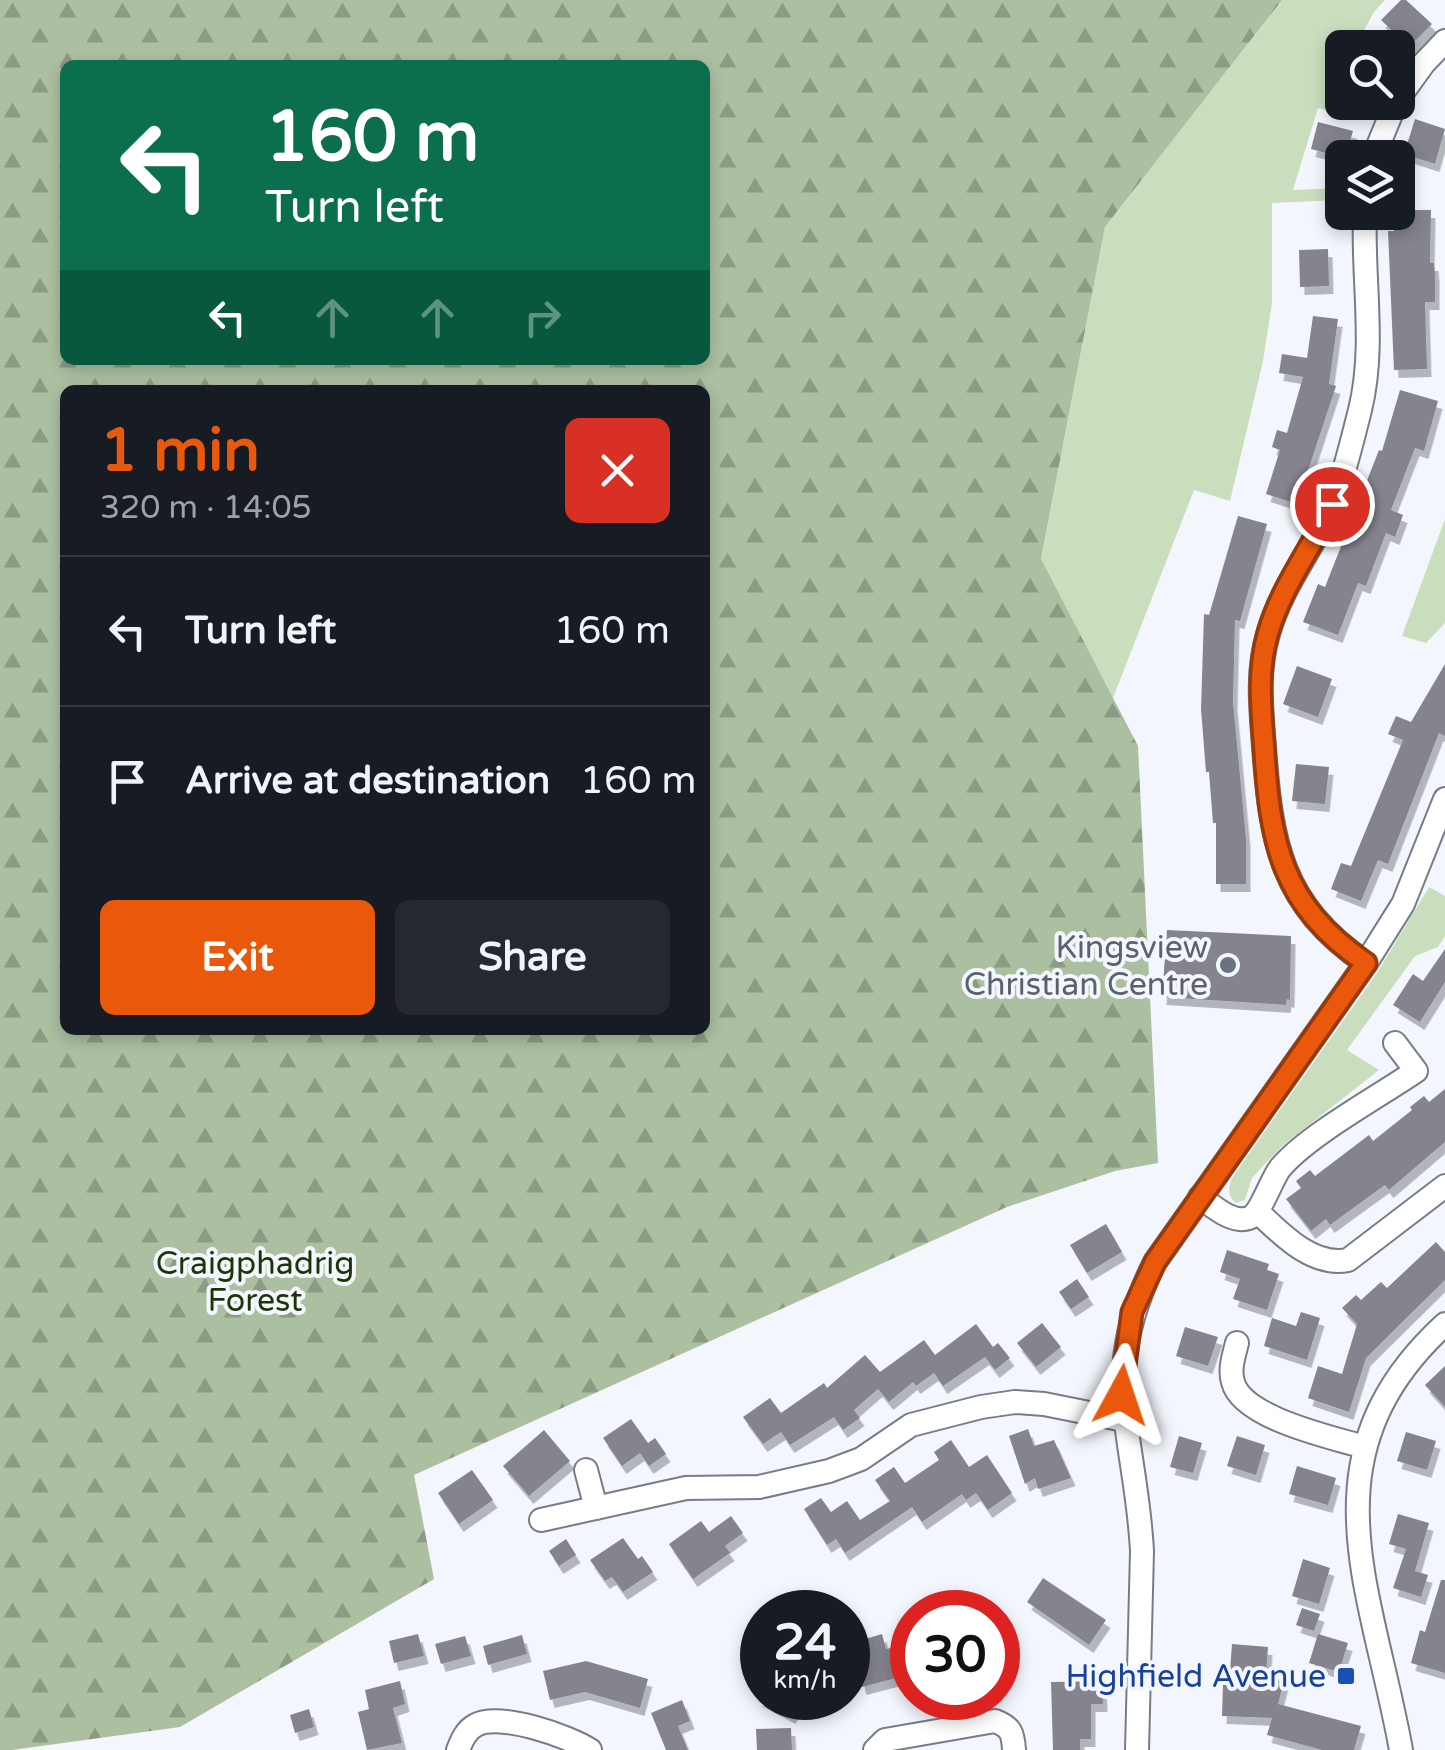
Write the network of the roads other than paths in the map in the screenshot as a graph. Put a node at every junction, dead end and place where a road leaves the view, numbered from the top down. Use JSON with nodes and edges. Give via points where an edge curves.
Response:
{"nodes":[{"id":1,"x":1445,"y":41,"type":"edge"},
{"id":2,"x":1415,"y":75,"type":"edge"},
{"id":3,"x":1365,"y":230,"type":"edge"},
{"id":4,"x":1445,"y":799,"type":"edge"},
{"id":5,"x":1366,"y":963,"type":"junction"},
{"id":6,"x":1394,"y":1042,"type":"dead end"},
{"id":7,"x":1445,"y":1186,"type":"edge"},
{"id":8,"x":1200,"y":1197,"type":"junction"},
{"id":9,"x":1258,"y":1212,"type":"junction"},
{"id":10,"x":1445,"y":1324,"type":"edge"},
{"id":11,"x":1236,"y":1342,"type":"dead end"},
{"id":12,"x":1124,"y":1420,"type":"junction"},
{"id":13,"x":1364,"y":1447,"type":"junction"},
{"id":14,"x":586,"y":1470,"type":"dead end"},
{"id":15,"x":596,"y":1508,"type":"junction"},
{"id":16,"x":541,"y":1520,"type":"dead end"},
{"id":17,"x":458,"y":1750,"type":"edge"},
{"id":18,"x":590,"y":1750,"type":"edge"},
{"id":19,"x":875,"y":1750,"type":"edge"},
{"id":20,"x":1014,"y":1750,"type":"edge"},
{"id":21,"x":1137,"y":1750,"type":"edge"},
{"id":22,"x":1401,"y":1750,"type":"edge"}],
"edges":[{"from":1,"to":2,"type":"street"},
{"from":3,"to":5,"type":"street","via":[[1367,376],[1360,409],[1332,504],[1278,602],[1260,668],[1266,776],[1285,872],[1322,930]]},
{"from":4,"to":5,"type":"street","via":[[1404,904]]},
{"from":5,"to":8,"type":"street"},
{"from":6,"to":9,"type":"street","via":[[1416,1071],[1300,1149],[1268,1186]]},
{"from":7,"to":9,"type":"street","via":[[1348,1260],[1332,1263],[1306,1252]]},
{"from":8,"to":9,"type":"street","via":[[1237,1219]]},
{"from":8,"to":12,"type":"street","via":[[1155,1262],[1132,1312]]},
{"from":10,"to":13,"type":"street","via":[[1398,1376]]},
{"from":11,"to":13,"type":"street","via":[[1232,1378],[1251,1406]]},
{"from":12,"to":15,"type":"street","via":[[1044,1404],[981,1406],[911,1424],[861,1459],[829,1471],[760,1487],[686,1488]]},
{"from":12,"to":21,"type":"street","via":[[1142,1551]]},
{"from":13,"to":22,"type":"street","via":[[1357,1540]]},
{"from":14,"to":15,"type":"street"},
{"from":15,"to":16,"type":"street"},
{"from":17,"to":18,"type":"street","via":[[466,1734],[491,1720]]},
{"from":19,"to":20,"type":"street","via":[[885,1740],[995,1721],[1012,1732]]}]}
